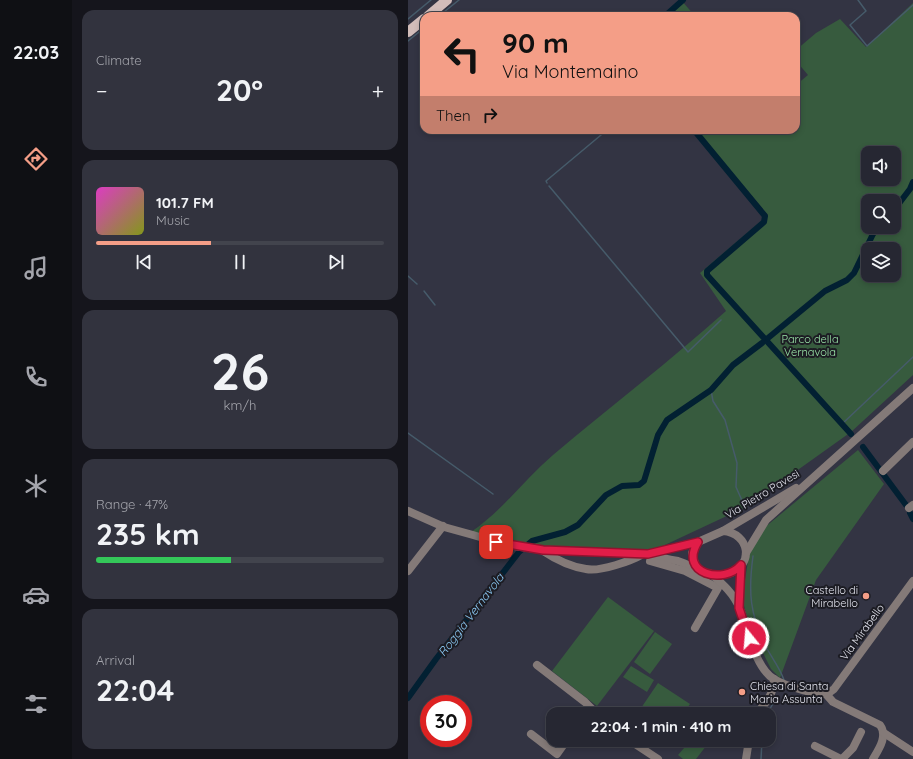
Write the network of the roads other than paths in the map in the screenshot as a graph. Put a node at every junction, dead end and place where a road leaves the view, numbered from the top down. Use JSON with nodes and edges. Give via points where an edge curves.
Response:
{"nodes":[{"id":1,"x":448,"y":0,"type":"edge"},
{"id":2,"x":433,"y":12,"type":"edge"},
{"id":3,"x":420,"y":22,"type":"edge"},
{"id":4,"x":408,"y":32,"type":"edge"},
{"id":5,"x":913,"y":388,"type":"edge"},
{"id":6,"x":913,"y":442,"type":"edge"},
{"id":7,"x":832,"y":461,"type":"junction"},
{"id":8,"x":883,"y":470,"type":"dead end"},
{"id":9,"x":408,"y":511,"type":"edge"},
{"id":10,"x":443,"y":526,"type":"junction"},
{"id":11,"x":723,"y":531,"type":"junction"},
{"id":12,"x":698,"y":542,"type":"junction"},
{"id":13,"x":543,"y":550,"type":"junction"},
{"id":14,"x":746,"y":553,"type":"junction"},
{"id":15,"x":647,"y":556,"type":"junction"},
{"id":16,"x":741,"y":565,"type":"junction"},
{"id":17,"x":696,"y":567,"type":"junction"},
{"id":18,"x":408,"y":572,"type":"edge"},
{"id":19,"x":705,"y":575,"type":"junction"},
{"id":20,"x":913,"y":581,"type":"edge"},
{"id":21,"x":739,"y":608,"type":"junction"},
{"id":22,"x":695,"y":628,"type":"dead end"},
{"id":23,"x":537,"y":665,"type":"dead end"},
{"id":24,"x":774,"y":680,"type":"junction"},
{"id":25,"x":826,"y":694,"type":"junction"},
{"id":26,"x":586,"y":707,"type":"edge"},
{"id":27,"x":762,"y":707,"type":"edge"},
{"id":28,"x":861,"y":732,"type":"dead end"},
{"id":29,"x":884,"y":733,"type":"junction"},
{"id":30,"x":531,"y":734,"type":"dead end"},
{"id":31,"x":546,"y":746,"type":"edge"},
{"id":32,"x":815,"y":746,"type":"dead end"},
{"id":33,"x":547,"y":747,"type":"edge"},
{"id":34,"x":562,"y":747,"type":"edge"},
{"id":35,"x":640,"y":747,"type":"edge"},
{"id":36,"x":749,"y":747,"type":"edge"},
{"id":37,"x":913,"y":752,"type":"edge"},
{"id":38,"x":658,"y":759,"type":"edge"},
{"id":39,"x":746,"y":759,"type":"edge"},
{"id":40,"x":841,"y":759,"type":"edge"},
{"id":41,"x":874,"y":759,"type":"edge"}],
"edges":[{"from":1,"to":2,"type":"main road"},
{"from":3,"to":4,"type":"main road"},
{"from":5,"to":7,"type":"street","name":"Via Pietro Pavesi"},
{"from":6,"to":8,"type":"street"},
{"from":7,"to":11,"type":"street","name":"Via Pietro Pavesi","via":[[785,495]]},
{"from":7,"to":14,"type":"street","name":"Via Pietro Pavesi","via":[[766,520]]},
{"from":9,"to":10,"type":"street"},
{"from":10,"to":13,"type":"street","via":[[521,547]]},
{"from":10,"to":18,"type":"street"},
{"from":11,"to":12,"type":"street"},
{"from":11,"to":14,"type":"street","via":[[738,536],[746,547]]},
{"from":12,"to":15,"type":"street"},
{"from":12,"to":17,"type":"street","via":[[692,553]]},
{"from":13,"to":15,"type":"street"},
{"from":13,"to":15,"type":"street","via":[[553,558],[587,570],[613,566]]},
{"from":14,"to":16,"type":"street"},
{"from":15,"to":17,"type":"street"},
{"from":15,"to":19,"type":"street","via":[[685,571]]},
{"from":16,"to":19,"type":"street","via":[[728,574]]},
{"from":16,"to":21,"type":"street"},
{"from":17,"to":19,"type":"street"},
{"from":19,"to":21,"type":"street","via":[[728,588]]},
{"from":19,"to":22,"type":"street","via":[[718,588]]},
{"from":20,"to":25,"type":"street","name":"Via Mirabello","via":[[836,687]]},
{"from":21,"to":24,"type":"street","via":[[760,662]]},
{"from":23,"to":26,"type":"street"},
{"from":24,"to":25,"type":"street"},
{"from":24,"to":27,"type":"street","via":[[774,688]]},
{"from":25,"to":29,"type":"street","via":[[833,702],[880,726]]},
{"from":28,"to":40,"type":"street","via":[[853,748]]},
{"from":29,"to":37,"type":"street"},
{"from":29,"to":41,"type":"street"},
{"from":30,"to":31,"type":"street"},
{"from":32,"to":40,"type":"street"},
{"from":33,"to":34,"type":"street","via":[[556,754]]},
{"from":35,"to":38,"type":"street"},
{"from":36,"to":39,"type":"street"}]}
